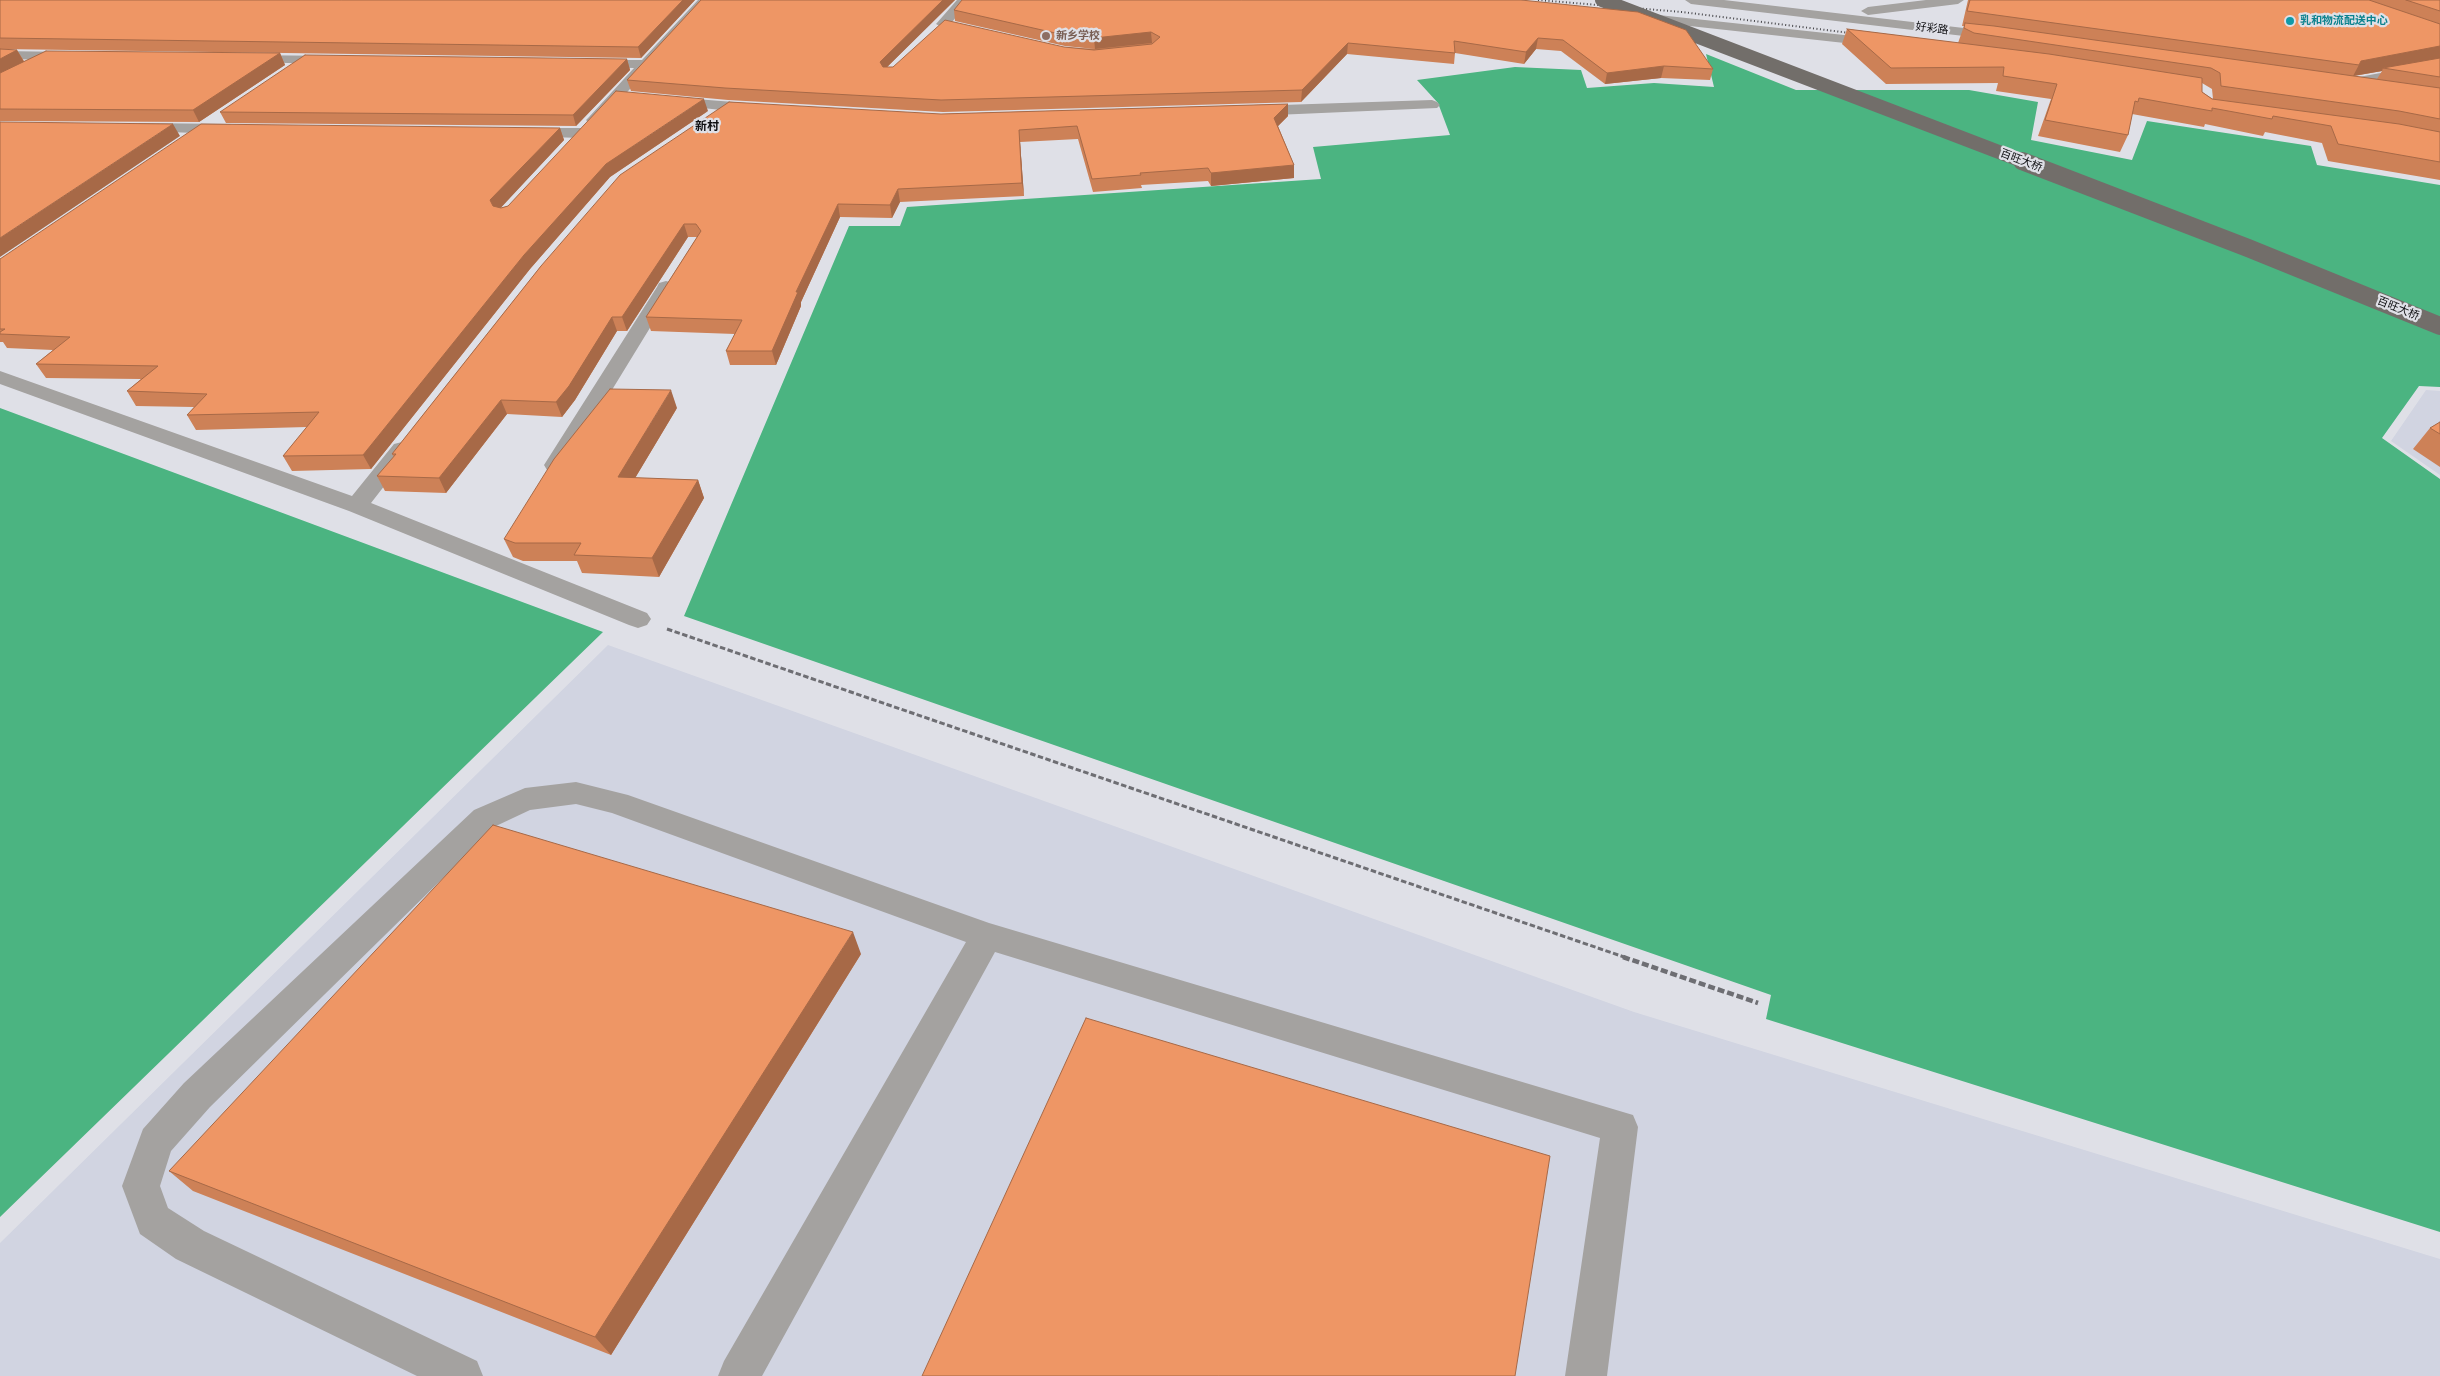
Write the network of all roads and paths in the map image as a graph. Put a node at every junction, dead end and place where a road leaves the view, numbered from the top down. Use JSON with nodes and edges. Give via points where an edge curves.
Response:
{"nodes":[{"id":1,"x":705,"y":0,"type":"edge"},
{"id":2,"x":964,"y":0,"type":"edge"},
{"id":3,"x":1640,"y":0,"type":"edge"},
{"id":4,"x":1691,"y":0,"type":"edge"},
{"id":5,"x":1760,"y":0,"type":"edge"},
{"id":6,"x":1948,"y":1,"type":"edge"},
{"id":7,"x":1597,"y":6,"type":"edge"},
{"id":8,"x":1782,"y":11,"type":"junction"},
{"id":9,"x":1825,"y":16,"type":"junction"},
{"id":10,"x":943,"y":24,"type":"junction"},
{"id":11,"x":990,"y":34,"type":"edge"},
{"id":12,"x":930,"y":36,"type":"edge"},
{"id":13,"x":2009,"y":38,"type":"edge"},
{"id":14,"x":1899,"y":45,"type":"edge"},
{"id":15,"x":0,"y":55,"type":"edge"},
{"id":16,"x":49,"y":56,"type":"junction"},
{"id":17,"x":89,"y":57,"type":"edge"},
{"id":18,"x":226,"y":58,"type":"edge"},
{"id":19,"x":305,"y":60,"type":"junction"},
{"id":20,"x":354,"y":60,"type":"edge"},
{"id":21,"x":577,"y":63,"type":"edge"},
{"id":22,"x":646,"y":64,"type":"junction"},
{"id":23,"x":2440,"y":66,"type":"edge"},
{"id":24,"x":25,"y":69,"type":"edge"},
{"id":25,"x":281,"y":76,"type":"edge"},
{"id":26,"x":2384,"y":92,"type":"edge"},
{"id":27,"x":616,"y":96,"type":"junction"},
{"id":28,"x":635,"y":98,"type":"edge"},
{"id":29,"x":653,"y":100,"type":"edge"},
{"id":30,"x":1432,"y":105,"type":"dead end"},
{"id":31,"x":728,"y":107,"type":"junction"},
{"id":32,"x":777,"y":110,"type":"edge"},
{"id":33,"x":1236,"y":111,"type":"edge"},
{"id":34,"x":226,"y":113,"type":"edge"},
{"id":35,"x":704,"y":123,"type":"edge"},
{"id":36,"x":126,"y":128,"type":"edge"},
{"id":37,"x":203,"y":129,"type":"junction"},
{"id":38,"x":242,"y":130,"type":"edge"},
{"id":39,"x":511,"y":132,"type":"edge"},
{"id":40,"x":581,"y":133,"type":"junction"},
{"id":41,"x":178,"y":146,"type":"edge"},
{"id":42,"x":568,"y":147,"type":"edge"},
{"id":43,"x":678,"y":268,"type":"edge"},
{"id":44,"x":2348,"y":271,"type":"dead end"},
{"id":45,"x":2440,"y":326,"type":"edge"},
{"id":46,"x":0,"y":377,"type":"edge"},
{"id":47,"x":411,"y":436,"type":"edge"},
{"id":48,"x":542,"y":486,"type":"edge"},
{"id":49,"x":357,"y":506,"type":"junction"},
{"id":50,"x":638,"y":619,"type":"joint"},
{"id":51,"x":987,"y":936,"type":"junction"},
{"id":52,"x":1758,"y":1003,"type":"dead end"},
{"id":53,"x":462,"y":1376,"type":"edge"},
{"id":54,"x":739,"y":1376,"type":"edge"},
{"id":55,"x":1586,"y":1376,"type":"edge"}],
"edges":[{"from":1,"to":22,"type":"street"},
{"from":2,"to":10,"type":"street"},
{"from":3,"to":44,"type":"main road","name":"百旺大桥"},
{"from":4,"to":8,"type":"street","name":"好彩路"},
{"from":5,"to":8,"type":"street"},
{"from":6,"to":9,"type":"street"},
{"from":7,"to":14,"type":"street"},
{"from":7,"to":45,"type":"main road","name":"百旺大桥","bridge":true,"via":[[2248,248]]},
{"from":8,"to":9,"type":"street","name":"好彩路"},
{"from":9,"to":13,"type":"street","name":"好彩路"},
{"from":10,"to":11,"type":"street"},
{"from":10,"to":12,"type":"street"},
{"from":15,"to":16,"type":"street"},
{"from":16,"to":17,"type":"street"},
{"from":16,"to":24,"type":"street"},
{"from":18,"to":19,"type":"street"},
{"from":19,"to":20,"type":"street"},
{"from":19,"to":25,"type":"street"},
{"from":21,"to":22,"type":"street"},
{"from":22,"to":27,"type":"street"},
{"from":23,"to":26,"type":"street","via":[[2332,84]]},
{"from":27,"to":28,"type":"street"},
{"from":27,"to":40,"type":"street"},
{"from":29,"to":31,"type":"street"},
{"from":30,"to":33,"type":"street"},
{"from":31,"to":32,"type":"street"},
{"from":31,"to":35,"type":"street"},
{"from":34,"to":37,"type":"street"},
{"from":36,"to":37,"type":"street"},
{"from":37,"to":38,"type":"street"},
{"from":37,"to":41,"type":"street"},
{"from":39,"to":40,"type":"street"},
{"from":40,"to":42,"type":"street"},
{"from":43,"to":48,"type":"street"},
{"from":46,"to":49,"type":"street"},
{"from":47,"to":49,"type":"street"},
{"from":49,"to":50,"type":"street","via":[[500,553]]},
{"from":50,"to":52,"type":"path"},
{"from":51,"to":53,"type":"street","via":[[617,803],[576,793],[525,799],[485,818],[197,1095],[156,1141],[141,1186],[154,1221],[190,1245]]},
{"from":51,"to":54,"type":"street"},
{"from":51,"to":55,"type":"street","via":[[1620,1127]]}]}
